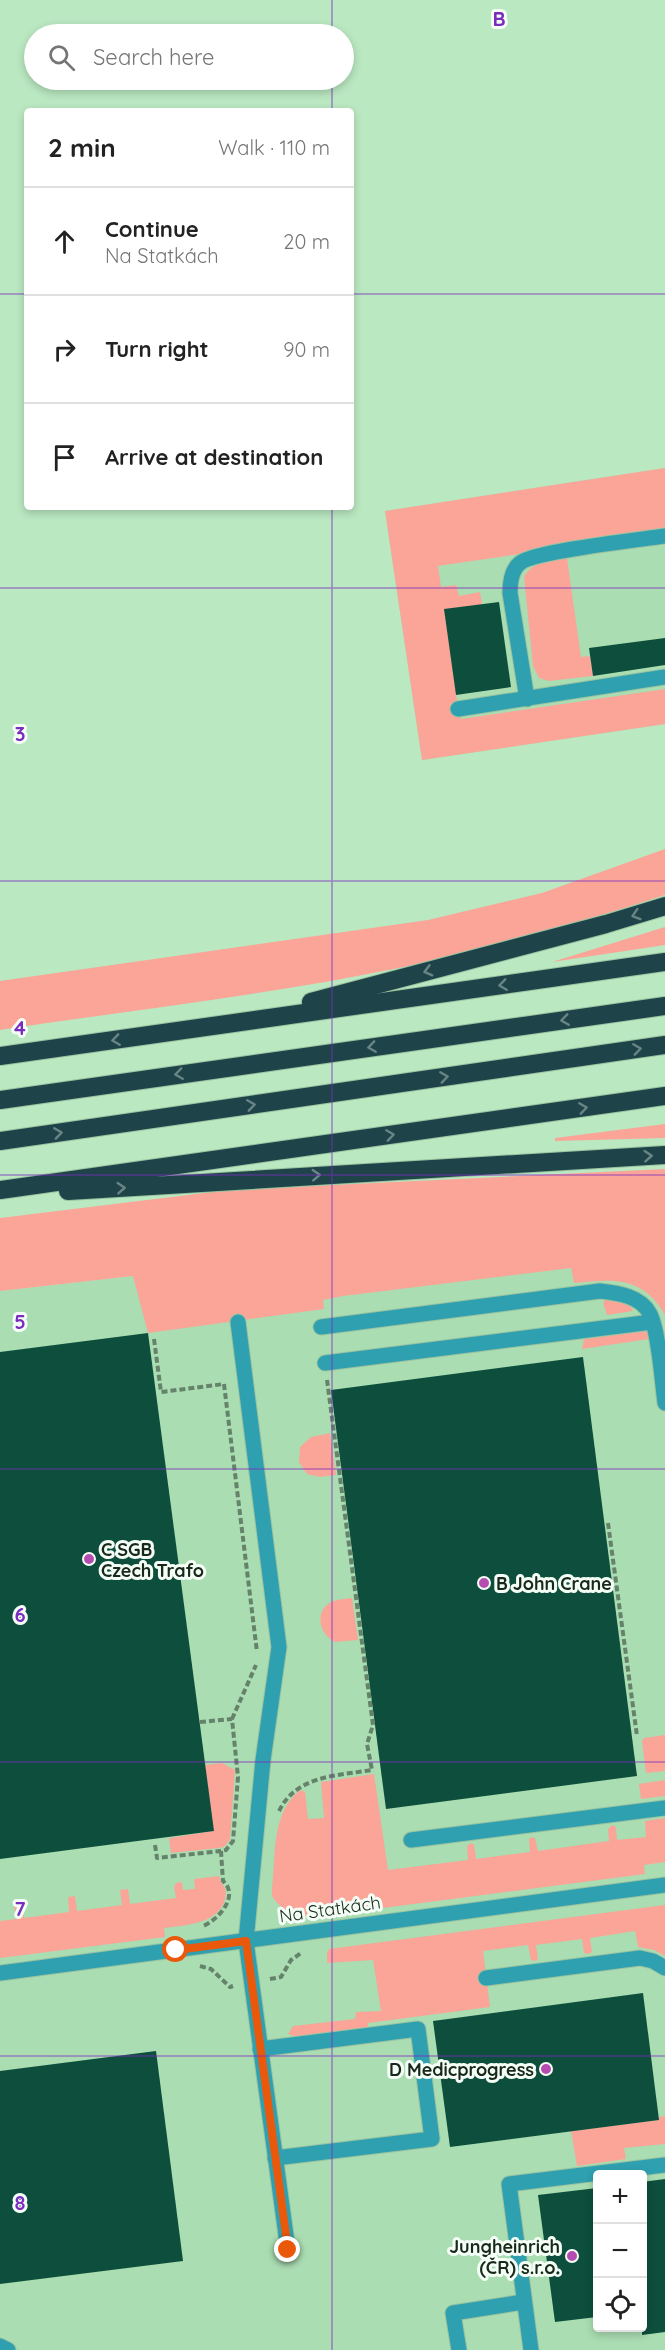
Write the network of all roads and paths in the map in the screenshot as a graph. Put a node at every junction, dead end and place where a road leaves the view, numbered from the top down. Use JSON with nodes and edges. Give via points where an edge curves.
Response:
{"nodes":[{"id":1,"x":665,"y":536,"type":"edge"},
{"id":2,"x":665,"y":677,"type":"edge"},
{"id":3,"x":527,"y":699,"type":"junction"},
{"id":4,"x":458,"y":710,"type":"dead end"},
{"id":5,"x":665,"y":906,"type":"edge"},
{"id":6,"x":665,"y":962,"type":"edge"},
{"id":7,"x":665,"y":1006,"type":"edge"},
{"id":8,"x":237,"y":1023,"type":"junction"},
{"id":9,"x":665,"y":1045,"type":"edge"},
{"id":10,"x":0,"y":1056,"type":"edge"},
{"id":11,"x":665,"y":1096,"type":"edge"},
{"id":12,"x":0,"y":1100,"type":"edge"},
{"id":13,"x":0,"y":1141,"type":"edge"},
{"id":14,"x":665,"y":1155,"type":"edge"},
{"id":15,"x":0,"y":1190,"type":"edge"},
{"id":16,"x":0,"y":1195,"type":"edge"},
{"id":17,"x":238,"y":1322,"type":"dead end"},
{"id":18,"x":652,"y":1322,"type":"junction"},
{"id":19,"x":321,"y":1327,"type":"dead end"},
{"id":20,"x":154,"y":1339,"type":"dead end"},
{"id":21,"x":325,"y":1364,"type":"joint"},
{"id":22,"x":665,"y":1403,"type":"edge"},
{"id":23,"x":608,"y":1523,"type":"dead end"},
{"id":24,"x":232,"y":1719,"type":"junction"},
{"id":25,"x":200,"y":1722,"type":"dead end"},
{"id":26,"x":637,"y":1736,"type":"dead end"},
{"id":27,"x":665,"y":1808,"type":"edge"},
{"id":28,"x":277,"y":1815,"type":"dead end"},
{"id":29,"x":411,"y":1840,"type":"dead end"},
{"id":30,"x":155,"y":1845,"type":"dead end"},
{"id":31,"x":220,"y":1851,"type":"junction"},
{"id":32,"x":665,"y":1885,"type":"edge"},
{"id":33,"x":228,"y":1890,"type":"dead end"},
{"id":34,"x":246,"y":1941,"type":"junction"},
{"id":35,"x":665,"y":1968,"type":"edge"},
{"id":36,"x":0,"y":1973,"type":"edge"},
{"id":37,"x":486,"y":1978,"type":"dead end"},
{"id":38,"x":260,"y":2049,"type":"junction"},
{"id":39,"x":275,"y":2158,"type":"junction"},
{"id":40,"x":665,"y":2165,"type":"edge"},
{"id":41,"x":288,"y":2250,"type":"dead end"},
{"id":42,"x":523,"y":2302,"type":"junction"},
{"id":43,"x":0,"y":2346,"type":"edge"},
{"id":44,"x":8,"y":2350,"type":"edge"},
{"id":45,"x":459,"y":2350,"type":"edge"},
{"id":46,"x":531,"y":2350,"type":"edge"}],
"edges":[{"from":1,"to":3,"type":"street","via":[[540,555],[519,564],[511,578],[510,593]]},
{"from":2,"to":3,"type":"street"},
{"from":3,"to":4,"type":"street"},
{"from":5,"to":8,"type":"highway","one_way":true},
{"from":6,"to":8,"type":"highway","one_way":true},
{"from":7,"to":12,"type":"highway","one_way":true},
{"from":8,"to":10,"type":"highway","one_way":true},
{"from":13,"to":9,"type":"highway","one_way":true},
{"from":15,"to":11,"type":"highway","one_way":true},
{"from":16,"to":14,"type":"highway","one_way":true},
{"from":17,"to":34,"type":"street","via":[[279,1647]]},
{"from":18,"to":19,"type":"street","via":[[650,1314],[636,1300],[621,1293],[600,1291]]},
{"from":18,"to":21,"type":"street"},
{"from":18,"to":22,"type":"street"},
{"from":20,"to":24,"type":"path","via":[[161,1392],[224,1384],[258,1659]]},
{"from":21,"to":28,"type":"path","via":[[373,1725],[367,1744],[372,1770],[303,1784],[287,1798]]},
{"from":23,"to":26,"type":"path"},
{"from":24,"to":25,"type":"path"},
{"from":24,"to":31,"type":"path","via":[[238,1777],[233,1841]]},
{"from":27,"to":29,"type":"street"},
{"from":30,"to":31,"type":"path","via":[[157,1858]]},
{"from":31,"to":33,"type":"path","via":[[223,1881]]},
{"from":32,"to":34,"type":"street","name":"Na Statkách"},
{"from":34,"to":36,"type":"street","name":"Na Statkách"},
{"from":34,"to":38,"type":"street"},
{"from":35,"to":37,"type":"street","via":[[640,1958]]},
{"from":38,"to":39,"type":"street"},
{"from":38,"to":39,"type":"street","via":[[418,2029],[432,2139]]},
{"from":39,"to":41,"type":"street"},
{"from":40,"to":42,"type":"street","via":[[509,2184]]},
{"from":42,"to":45,"type":"street","via":[[453,2313]]},
{"from":42,"to":46,"type":"street"},
{"from":43,"to":44,"type":"street"}]}
